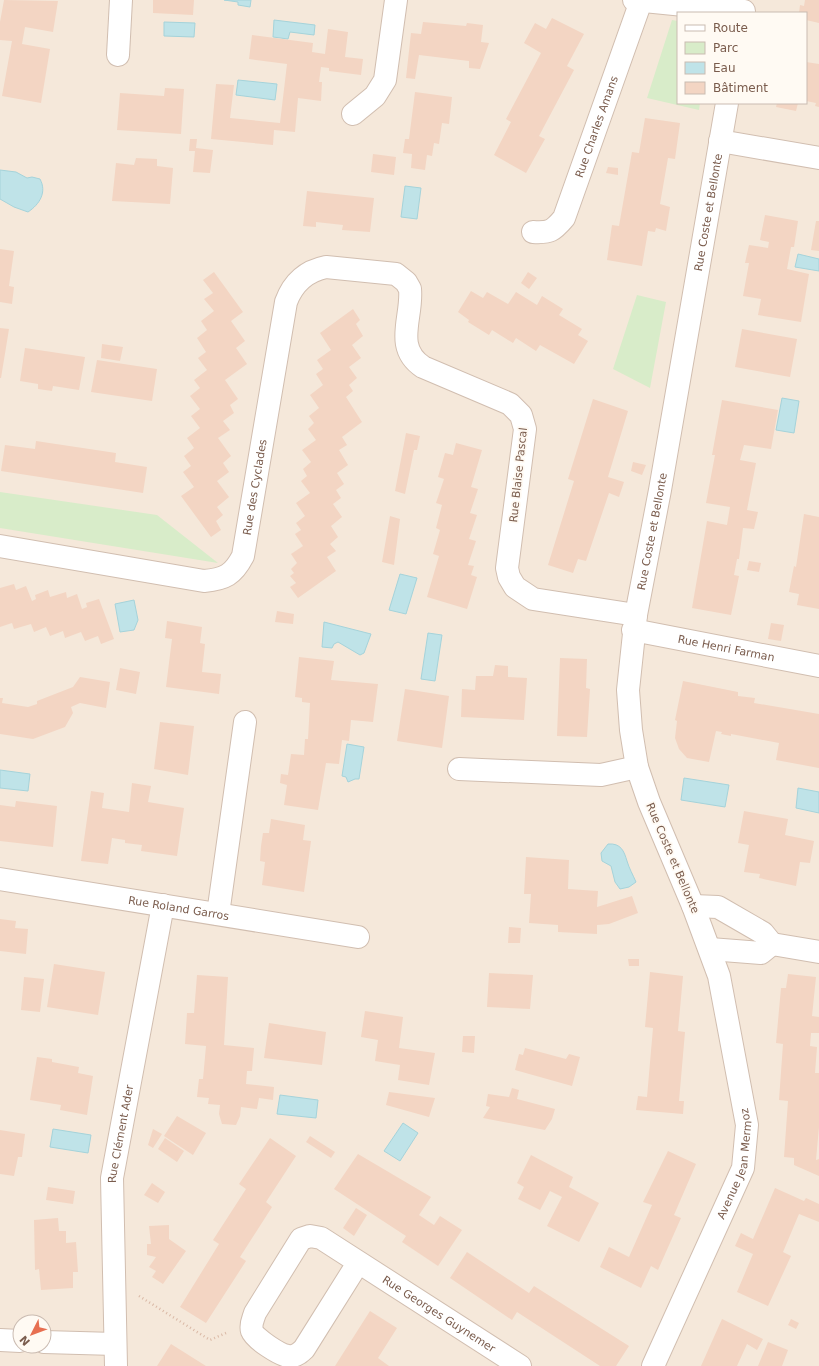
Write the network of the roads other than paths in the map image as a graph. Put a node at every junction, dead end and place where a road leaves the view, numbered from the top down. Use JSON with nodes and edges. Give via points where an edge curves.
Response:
{"nodes":[{"id":1,"x":121,"y":0,"type":"edge"},
{"id":2,"x":396,"y":0,"type":"edge"},
{"id":3,"x":637,"y":0,"type":"edge"},
{"id":4,"x":744,"y":8,"type":"edge"},
{"id":5,"x":118,"y":55,"type":"dead end"},
{"id":6,"x":727,"y":104,"type":"edge"},
{"id":7,"x":353,"y":114,"type":"dead end"},
{"id":8,"x":720,"y":141,"type":"junction"},
{"id":9,"x":819,"y":158,"type":"edge"},
{"id":10,"x":533,"y":232,"type":"dead end"},
{"id":11,"x":406,"y":282,"type":"joint"},
{"id":12,"x":0,"y":546,"type":"edge"},
{"id":13,"x":634,"y":623,"type":"junction"},
{"id":14,"x":819,"y":666,"type":"edge"},
{"id":15,"x":246,"y":722,"type":"dead end"},
{"id":16,"x":637,"y":766,"type":"junction"},
{"id":17,"x":459,"y":769,"type":"dead end"},
{"id":18,"x":0,"y":879,"type":"edge"},
{"id":19,"x":163,"y":905,"type":"junction"},
{"id":20,"x":693,"y":906,"type":"junction"},
{"id":21,"x":218,"y":914,"type":"junction"},
{"id":22,"x":358,"y":937,"type":"dead end"},
{"id":23,"x":772,"y":944,"type":"junction"},
{"id":24,"x":710,"y":949,"type":"junction"},
{"id":25,"x":819,"y":952,"type":"edge"},
{"id":26,"x":358,"y":1263,"type":"junction"},
{"id":27,"x":0,"y":1340,"type":"edge"},
{"id":28,"x":12,"y":1341,"type":"edge"},
{"id":29,"x":52,"y":1342,"type":"edge"},
{"id":30,"x":115,"y":1344,"type":"junction"},
{"id":31,"x":116,"y":1366,"type":"edge"},
{"id":32,"x":520,"y":1366,"type":"edge"},
{"id":33,"x":653,"y":1366,"type":"edge"}],
"edges":[{"from":1,"to":5,"type":"street"},
{"from":2,"to":7,"type":"street","via":[[385,80],[375,96]]},
{"from":3,"to":4,"type":"street","name":"Rue Charles Amans"},
{"from":3,"to":10,"type":"street","name":"Rue Charles Amans","via":[[564,218],[554,229],[546,233]]},
{"from":6,"to":8,"type":"street","name":"Rue Coste et Bellonte"},
{"from":8,"to":9,"type":"street"},
{"from":8,"to":13,"type":"street","name":"Rue Coste et Bellonte","via":[[662,482]]},
{"from":11,"to":12,"type":"street","name":"Rue des Cyclades","via":[[396,274],[326,267],[315,269],[300,278],[290,291],[286,302],[243,556],[237,568],[230,574],[218,580],[204,580]]},
{"from":11,"to":13,"type":"street","name":"Rue Blaise Pascal","via":[[411,296],[406,344],[417,363],[510,404],[523,419],[525,429],[507,568],[515,587],[533,599]]},
{"from":13,"to":14,"type":"street","name":"Rue Henri Farman"},
{"from":13,"to":16,"type":"street","name":"Rue Coste et Bellonte","via":[[628,690]]},
{"from":15,"to":21,"type":"street"},
{"from":16,"to":17,"type":"street","via":[[601,775]]},
{"from":16,"to":20,"type":"street","name":"Rue Coste et Bellonte","via":[[649,802]]},
{"from":18,"to":19,"type":"street","name":"Rue Roland Garros"},
{"from":19,"to":21,"type":"street","name":"Rue Roland Garros"},
{"from":19,"to":30,"type":"street","name":"Rue Clément Ader","via":[[112,1178]]},
{"from":20,"to":23,"type":"street","via":[[718,907],[763,934]]},
{"from":20,"to":24,"type":"street","name":"Rue Coste et Bellonte"},
{"from":21,"to":22,"type":"street","name":"Rue Roland Garros"},
{"from":23,"to":24,"type":"street","via":[[761,953]]},
{"from":23,"to":25,"type":"street"},
{"from":24,"to":33,"type":"street","name":"Avenue Jean Mermoz","via":[[719,976],[747,1125],[743,1168]]},
{"from":26,"to":26,"type":"street","name":"Rue Georges Guynemer","via":[[299,1354],[282,1354],[253,1333],[251,1323],[255,1313],[301,1239],[310,1236],[321,1238]]},
{"from":26,"to":32,"type":"street","name":"Rue Georges Guynemer"},
{"from":27,"to":28,"type":"street"},
{"from":29,"to":30,"type":"street"},
{"from":30,"to":31,"type":"street","name":"Rue Clément Ader"}]}
